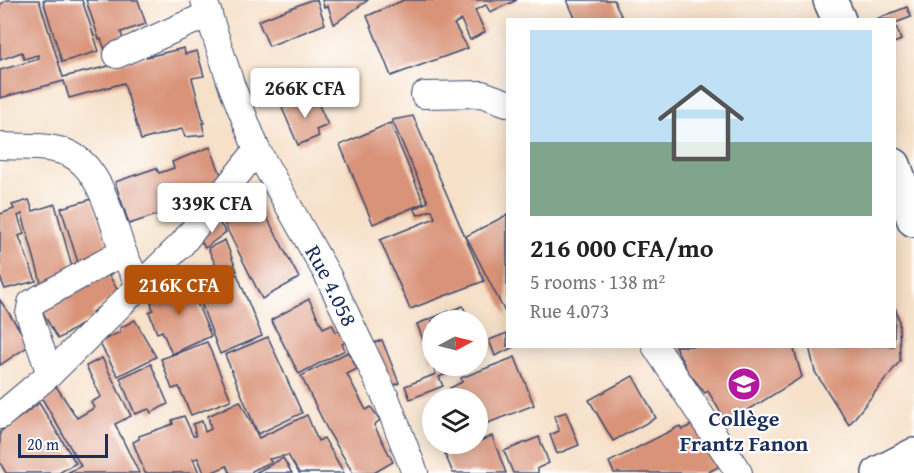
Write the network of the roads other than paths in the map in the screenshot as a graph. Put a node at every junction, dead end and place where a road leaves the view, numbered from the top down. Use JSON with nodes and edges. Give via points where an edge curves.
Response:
{"nodes":[{"id":1,"x":830,"y":0,"type":"edge"},
{"id":2,"x":207,"y":7,"type":"edge"},
{"id":3,"x":839,"y":18,"type":"edge"},
{"id":4,"x":117,"y":55,"type":"dead end"},
{"id":5,"x":424,"y":95,"type":"dead end"},
{"id":6,"x":506,"y":103,"type":"edge"},
{"id":7,"x":0,"y":146,"type":"edge"},
{"id":8,"x":257,"y":150,"type":"junction"},
{"id":9,"x":896,"y":170,"type":"edge"},
{"id":10,"x":914,"y":220,"type":"edge"},
{"id":11,"x":123,"y":252,"type":"junction"},
{"id":12,"x":140,"y":286,"type":"junction"},
{"id":13,"x":656,"y":348,"type":"edge"},
{"id":14,"x":50,"y":374,"type":"junction"},
{"id":15,"x":0,"y":416,"type":"edge"},
{"id":16,"x":914,"y":455,"type":"edge"},
{"id":17,"x":410,"y":471,"type":"edge"},
{"id":18,"x":739,"y":473,"type":"edge"},
{"id":19,"x":879,"y":473,"type":"edge"}],
"edges":[{"from":1,"to":3,"type":"main road"},
{"from":2,"to":4,"type":"street"},
{"from":2,"to":8,"type":"street","name":"Rue 4.058"},
{"from":5,"to":6,"type":"street","via":[[482,94]]},
{"from":7,"to":11,"type":"street","via":[[66,152],[86,167],[102,190]]},
{"from":8,"to":12,"type":"street","via":[[182,244]]},
{"from":8,"to":17,"type":"street","name":"Rue 4.058","via":[[328,276],[386,398]]},
{"from":9,"to":10,"type":"main road"},
{"from":11,"to":12,"type":"street"},
{"from":11,"to":14,"type":"street","via":[[31,303],[29,314]]},
{"from":12,"to":14,"type":"street"},
{"from":13,"to":18,"type":"street"},
{"from":14,"to":15,"type":"street"},
{"from":16,"to":19,"type":"main road"}]}
